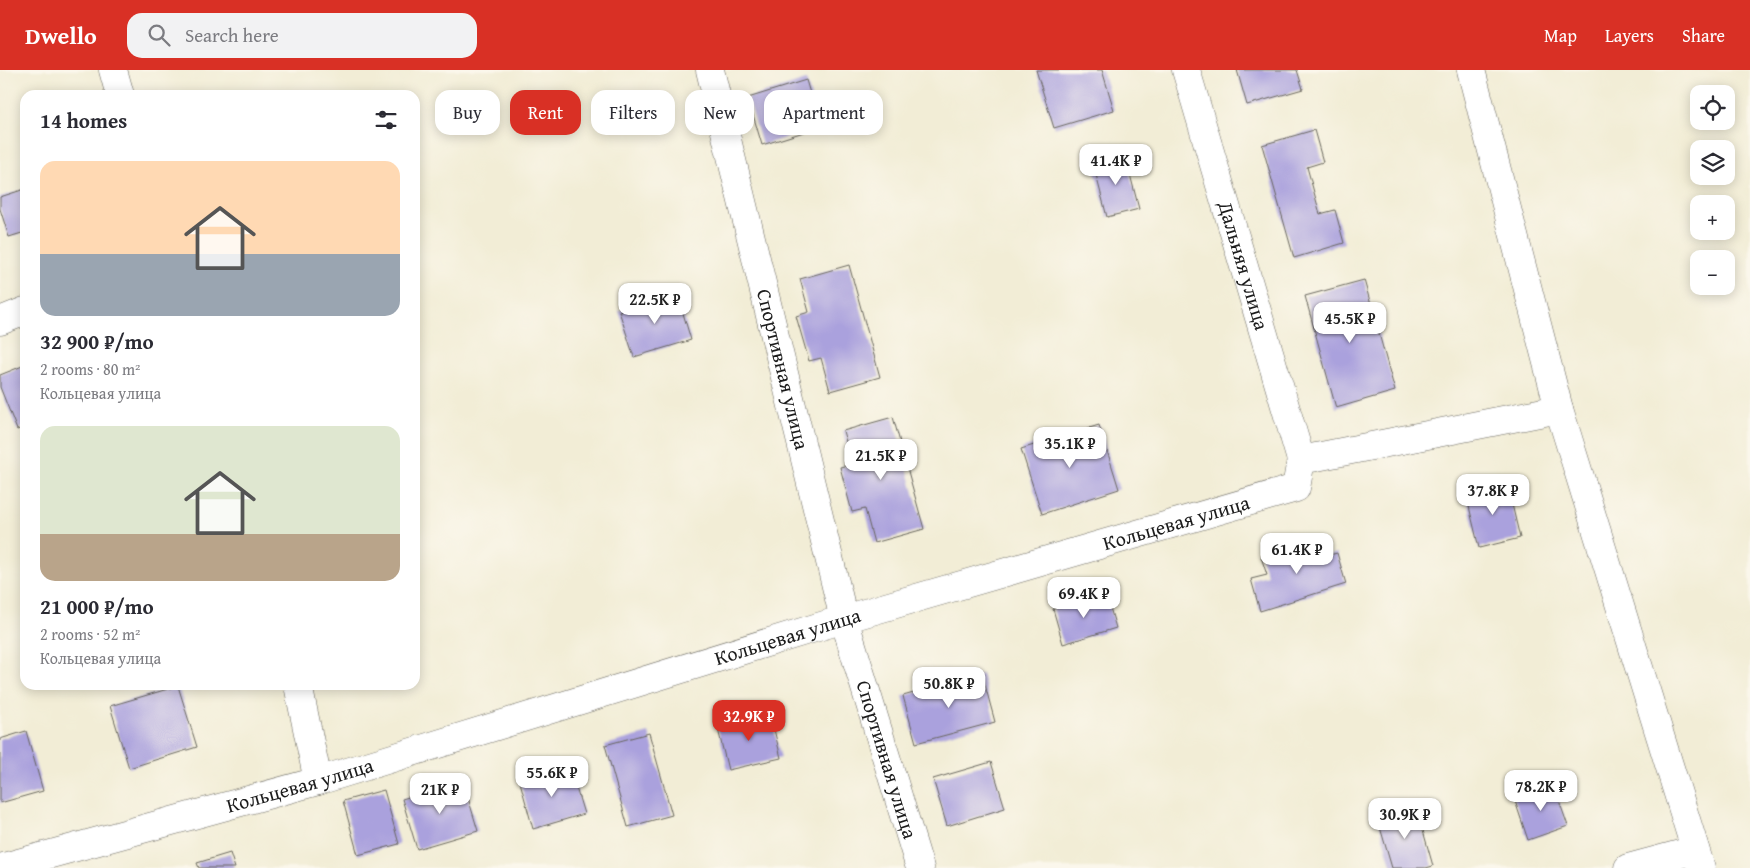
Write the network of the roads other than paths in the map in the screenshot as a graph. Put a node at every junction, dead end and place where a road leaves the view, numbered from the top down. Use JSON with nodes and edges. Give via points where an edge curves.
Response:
{"nodes":[{"id":1,"x":113,"y":70,"type":"edge"},
{"id":2,"x":710,"y":70,"type":"edge"},
{"id":3,"x":1186,"y":70,"type":"edge"},
{"id":4,"x":1471,"y":70,"type":"edge"},
{"id":5,"x":119,"y":90,"type":"edge"},
{"id":6,"x":20,"y":313,"type":"edge"},
{"id":7,"x":0,"y":321,"type":"edge"},
{"id":8,"x":1559,"y":410,"type":"junction"},
{"id":9,"x":1301,"y":460,"type":"junction"},
{"id":10,"x":844,"y":619,"type":"junction"},
{"id":11,"x":299,"y":690,"type":"edge"},
{"id":12,"x":318,"y":781,"type":"junction"},
{"id":13,"x":1698,"y":859,"type":"edge"},
{"id":14,"x":0,"y":868,"type":"edge"},
{"id":15,"x":920,"y":868,"type":"edge"},
{"id":16,"x":1628,"y":868,"type":"edge"}],
"edges":[{"from":1,"to":5,"type":"street"},
{"from":2,"to":10,"type":"street","name":"Спортивная улица"},
{"from":3,"to":9,"type":"street","name":"Дальняя улица"},
{"from":4,"to":8,"type":"street"},
{"from":6,"to":7,"type":"street"},
{"from":8,"to":9,"type":"street"},
{"from":8,"to":13,"type":"street"},
{"from":9,"to":10,"type":"street","name":"Кольцевая улица","via":[[1296,488]]},
{"from":10,"to":12,"type":"street","name":"Кольцевая улица"},
{"from":10,"to":15,"type":"street","name":"Спортивная улица"},
{"from":11,"to":12,"type":"street"},
{"from":12,"to":14,"type":"street","name":"Кольцевая улица"},
{"from":13,"to":16,"type":"street"}]}
